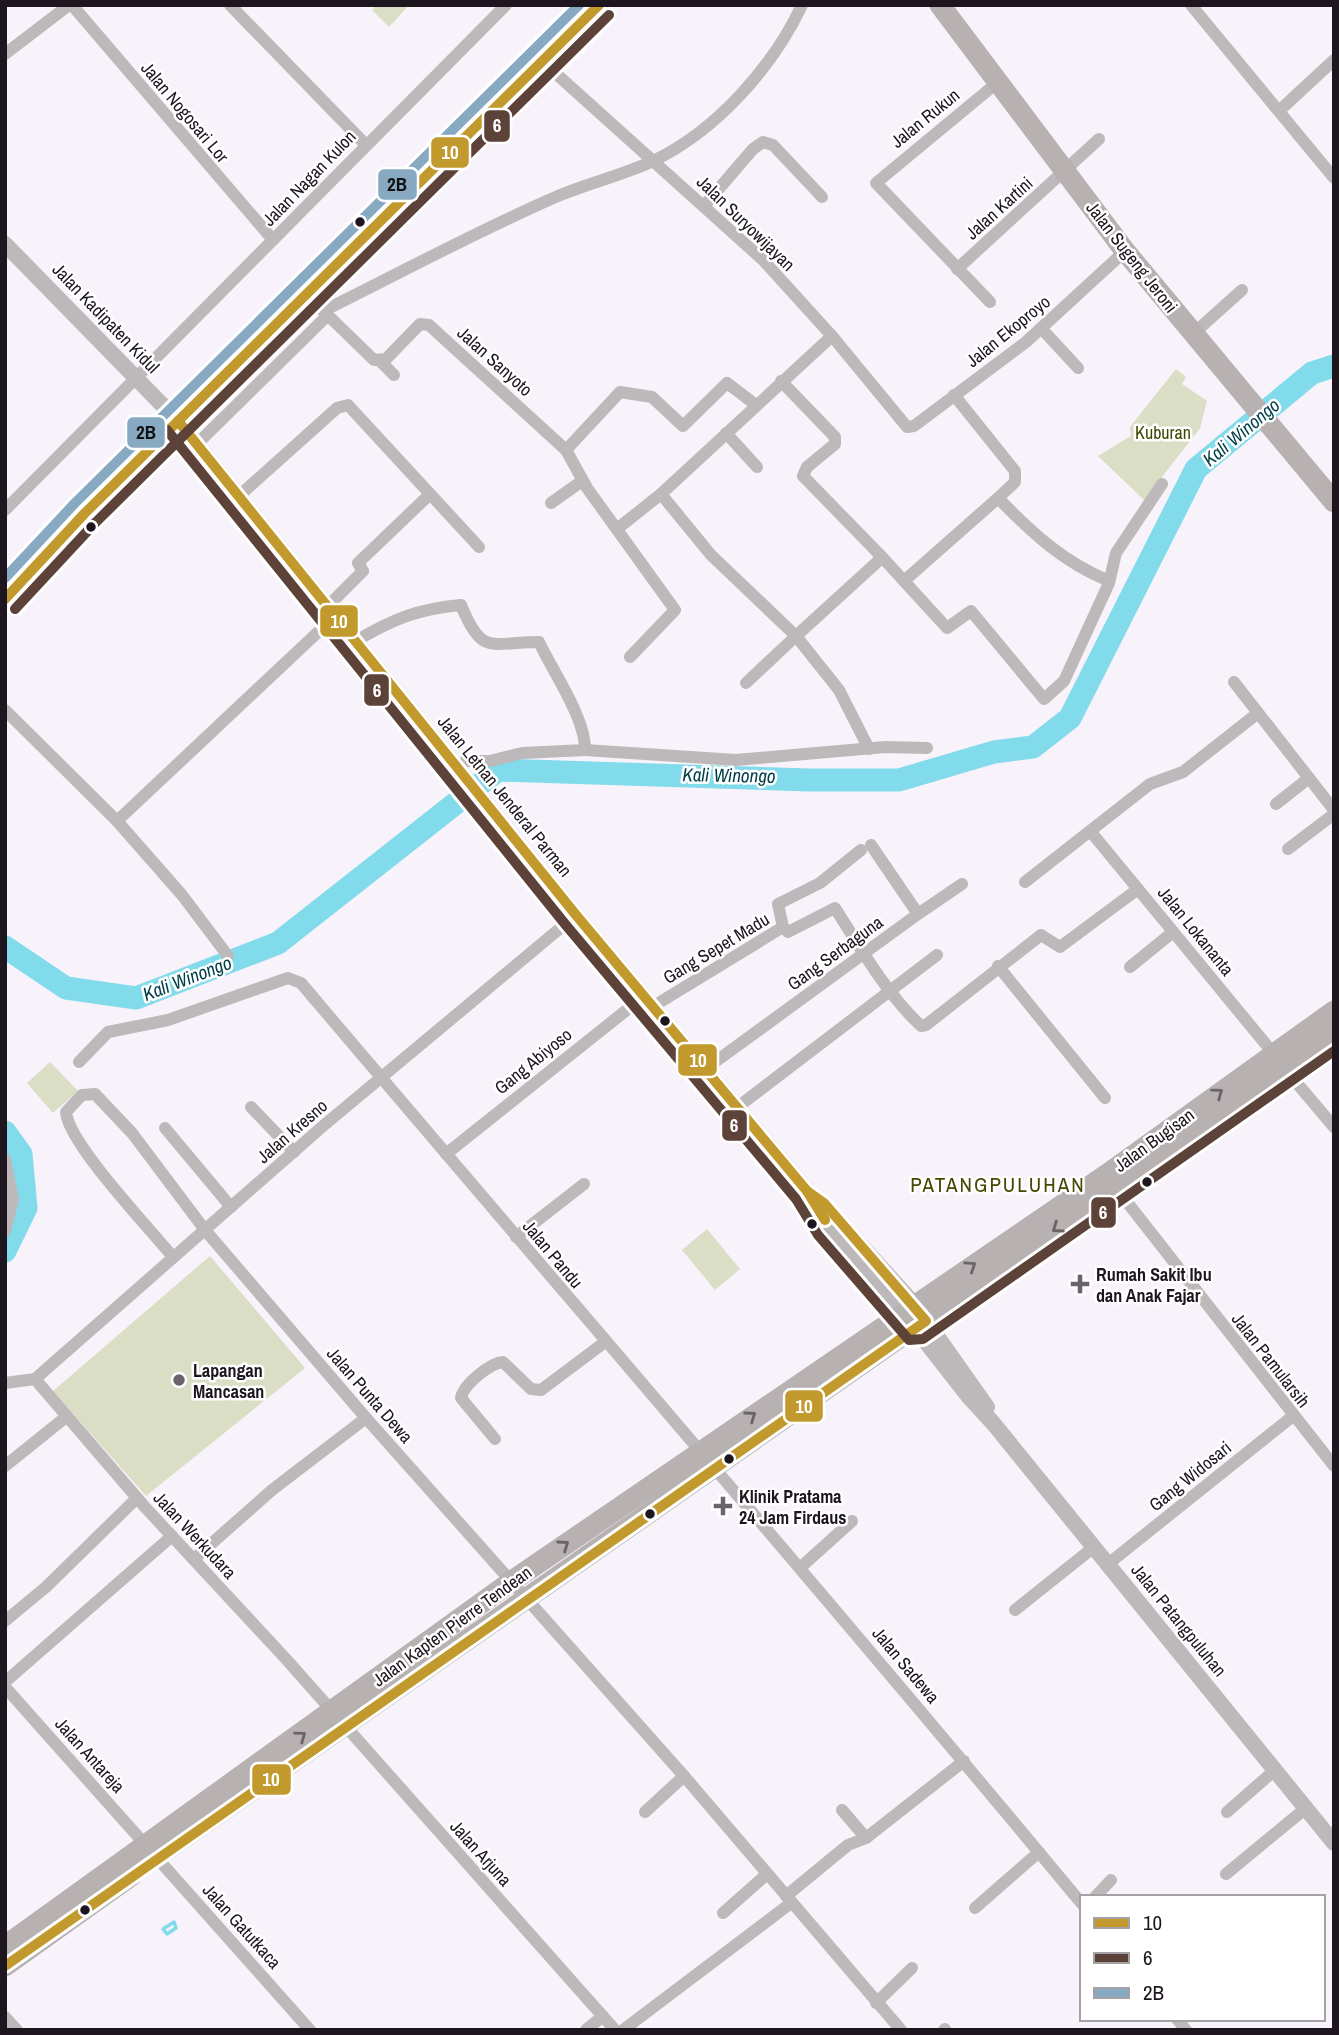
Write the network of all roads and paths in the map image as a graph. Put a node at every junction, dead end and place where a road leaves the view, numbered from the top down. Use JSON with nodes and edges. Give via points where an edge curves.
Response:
{"nodes":[{"id":1,"x":70,"y":5,"type":"edge"},
{"id":2,"x":230,"y":5,"type":"edge"},
{"id":3,"x":506,"y":5,"type":"edge"},
{"id":4,"x":599,"y":5,"type":"edge"},
{"id":5,"x":802,"y":5,"type":"edge"},
{"id":6,"x":940,"y":5,"type":"edge"},
{"id":7,"x":1191,"y":5,"type":"edge"},
{"id":8,"x":5,"y":54,"type":"edge"},
{"id":9,"x":1334,"y":61,"type":"edge"},
{"id":10,"x":542,"y":62,"type":"junction"},
{"id":11,"x":998,"y":82,"type":"junction"},
{"id":12,"x":1280,"y":110,"type":"junction"},
{"id":13,"x":1099,"y":139,"type":"dead end"},
{"id":14,"x":366,"y":145,"type":"junction"},
{"id":15,"x":653,"y":161,"type":"junction"},
{"id":16,"x":1065,"y":173,"type":"junction"},
{"id":17,"x":1334,"y":178,"type":"edge"},
{"id":18,"x":822,"y":197,"type":"dead end"},
{"id":19,"x":704,"y":206,"type":"junction"},
{"id":20,"x":272,"y":240,"type":"junction"},
{"id":21,"x":5,"y":244,"type":"edge"},
{"id":22,"x":1125,"y":251,"type":"junction"},
{"id":23,"x":957,"y":269,"type":"junction"},
{"id":24,"x":1242,"y":290,"type":"dead end"},
{"id":25,"x":308,"y":296,"type":"junction"},
{"id":26,"x":990,"y":302,"type":"dead end"},
{"id":27,"x":326,"y":313,"type":"junction"},
{"id":28,"x":1041,"y":328,"type":"junction"},
{"id":29,"x":1193,"y":334,"type":"junction"},
{"id":30,"x":832,"y":336,"type":"junction"},
{"id":31,"x":380,"y":361,"type":"junction"},
{"id":32,"x":1078,"y":368,"type":"dead end"},
{"id":33,"x":394,"y":375,"type":"dead end"},
{"id":34,"x":137,"y":376,"type":"junction"},
{"id":35,"x":781,"y":382,"type":"junction"},
{"id":36,"x":954,"y":395,"type":"junction"},
{"id":37,"x":756,"y":405,"type":"junction"},
{"id":38,"x":178,"y":421,"type":"junction"},
{"id":39,"x":906,"y":427,"type":"joint"},
{"id":40,"x":726,"y":433,"type":"junction"},
{"id":41,"x":197,"y":444,"type":"junction"},
{"id":42,"x":566,"y":450,"type":"junction"},
{"id":43,"x":757,"y":467,"type":"dead end"},
{"id":44,"x":582,"y":481,"type":"junction"},
{"id":45,"x":1162,"y":484,"type":"dead end"},
{"id":46,"x":661,"y":494,"type":"junction"},
{"id":47,"x":240,"y":495,"type":"junction"},
{"id":48,"x":429,"y":495,"type":"junction"},
{"id":49,"x":998,"y":498,"type":"junction"},
{"id":50,"x":1334,"y":502,"type":"edge"},
{"id":51,"x":551,"y":503,"type":"dead end"},
{"id":52,"x":5,"y":510,"type":"edge"},
{"id":53,"x":617,"y":529,"type":"junction"},
{"id":54,"x":479,"y":547,"type":"dead end"},
{"id":55,"x":883,"y":556,"type":"junction"},
{"id":56,"x":904,"y":581,"type":"junction"},
{"id":57,"x":1109,"y":581,"type":"junction"},
{"id":58,"x":5,"y":599,"type":"edge"},
{"id":59,"x":331,"y":612,"type":"junction"},
{"id":60,"x":796,"y":636,"type":"junction"},
{"id":61,"x":354,"y":642,"type":"junction"},
{"id":62,"x":630,"y":657,"type":"dead end"},
{"id":63,"x":1234,"y":682,"type":"dead end"},
{"id":64,"x":746,"y":683,"type":"dead end"},
{"id":65,"x":5,"y":710,"type":"edge"},
{"id":66,"x":1258,"y":713,"type":"junction"},
{"id":67,"x":927,"y":748,"type":"dead end"},
{"id":68,"x":869,"y":749,"type":"junction"},
{"id":69,"x":585,"y":750,"type":"junction"},
{"id":70,"x":459,"y":769,"type":"junction"},
{"id":71,"x":1309,"y":778,"type":"junction"},
{"id":72,"x":1276,"y":804,"type":"dead end"},
{"id":73,"x":1334,"y":812,"type":"edge"},
{"id":74,"x":117,"y":821,"type":"junction"},
{"id":75,"x":1091,"y":832,"type":"junction"},
{"id":76,"x":1287,"y":849,"type":"dead end"},
{"id":77,"x":1025,"y":882,"type":"dead end"},
{"id":78,"x":962,"y":884,"type":"dead end"},
{"id":79,"x":1138,"y":889,"type":"junction"},
{"id":80,"x":918,"y":914,"type":"junction"},
{"id":81,"x":576,"y":915,"type":"junction"},
{"id":82,"x":783,"y":927,"type":"junction"},
{"id":83,"x":1173,"y":932,"type":"junction"},
{"id":84,"x":864,"y":954,"type":"junction"},
{"id":85,"x":937,"y":955,"type":"dead end"},
{"id":86,"x":228,"y":956,"type":"dead end"},
{"id":87,"x":998,"y":966,"type":"junction"},
{"id":88,"x":1130,"y":967,"type":"dead end"},
{"id":89,"x":890,"y":990,"type":"junction"},
{"id":90,"x":648,"y":1002,"type":"junction"},
{"id":91,"x":1334,"y":1011,"type":"edge"},
{"id":92,"x":1334,"y":1034,"type":"edge"},
{"id":93,"x":1278,"y":1061,"type":"junction"},
{"id":94,"x":79,"y":1062,"type":"dead end"},
{"id":95,"x":704,"y":1070,"type":"junction"},
{"id":96,"x":381,"y":1077,"type":"junction"},
{"id":97,"x":1105,"y":1098,"type":"dead end"},
{"id":98,"x":251,"y":1107,"type":"dead end"},
{"id":99,"x":735,"y":1109,"type":"junction"},
{"id":100,"x":1334,"y":1127,"type":"edge"},
{"id":101,"x":164,"y":1128,"type":"dead end"},
{"id":102,"x":294,"y":1152,"type":"junction"},
{"id":103,"x":446,"y":1154,"type":"junction"},
{"id":104,"x":5,"y":1159,"type":"edge"},
{"id":105,"x":1110,"y":1181,"type":"junction"},
{"id":106,"x":584,"y":1184,"type":"dead end"},
{"id":107,"x":231,"y":1207,"type":"junction"},
{"id":108,"x":205,"y":1230,"type":"junction"},
{"id":109,"x":5,"y":1231,"type":"edge"},
{"id":110,"x":516,"y":1237,"type":"junction"},
{"id":111,"x":173,"y":1256,"type":"junction"},
{"id":112,"x":915,"y":1316,"type":"junction"},
{"id":113,"x":605,"y":1342,"type":"junction"},
{"id":114,"x":35,"y":1379,"type":"junction"},
{"id":115,"x":5,"y":1383,"type":"edge"},
{"id":116,"x":1293,"y":1416,"type":"junction"},
{"id":117,"x":66,"y":1417,"type":"junction"},
{"id":118,"x":366,"y":1418,"type":"junction"},
{"id":119,"x":993,"y":1423,"type":"joint"},
{"id":120,"x":495,"y":1439,"type":"dead end"},
{"id":121,"x":701,"y":1451,"type":"junction"},
{"id":122,"x":5,"y":1466,"type":"edge"},
{"id":123,"x":1334,"y":1466,"type":"edge"},
{"id":124,"x":715,"y":1468,"type":"junction"},
{"id":125,"x":137,"y":1498,"type":"junction"},
{"id":126,"x":852,"y":1521,"type":"dead end"},
{"id":127,"x":172,"y":1536,"type":"junction"},
{"id":128,"x":1094,"y":1547,"type":"junction"},
{"id":129,"x":194,"y":1559,"type":"junction"},
{"id":130,"x":1108,"y":1564,"type":"junction"},
{"id":131,"x":801,"y":1567,"type":"junction"},
{"id":132,"x":512,"y":1581,"type":"junction"},
{"id":133,"x":526,"y":1599,"type":"junction"},
{"id":134,"x":1015,"y":1610,"type":"dead end"},
{"id":135,"x":5,"y":1621,"type":"edge"},
{"id":136,"x":5,"y":1685,"type":"edge"},
{"id":137,"x":338,"y":1720,"type":"junction"},
{"id":138,"x":964,"y":1761,"type":"junction"},
{"id":139,"x":1275,"y":1770,"type":"junction"},
{"id":140,"x":684,"y":1776,"type":"junction"},
{"id":141,"x":1306,"y":1808,"type":"junction"},
{"id":142,"x":842,"y":1810,"type":"dead end"},
{"id":143,"x":645,"y":1812,"type":"dead end"},
{"id":144,"x":1227,"y":1812,"type":"dead end"},
{"id":145,"x":866,"y":1838,"type":"junction"},
{"id":146,"x":1334,"y":1843,"type":"edge"},
{"id":147,"x":152,"y":1852,"type":"junction"},
{"id":148,"x":1039,"y":1852,"type":"junction"},
{"id":149,"x":768,"y":1874,"type":"junction"},
{"id":150,"x":1226,"y":1874,"type":"dead end"},
{"id":151,"x":1111,"y":1880,"type":"dead end"},
{"id":152,"x":1096,"y":1895,"type":"edge"},
{"id":153,"x":789,"y":1900,"type":"junction"},
{"id":154,"x":1080,"y":1902,"type":"edge"},
{"id":155,"x":975,"y":1908,"type":"dead end"},
{"id":156,"x":723,"y":1913,"type":"dead end"},
{"id":157,"x":5,"y":1946,"type":"edge"},
{"id":158,"x":5,"y":1966,"type":"edge"},
{"id":159,"x":912,"y":1968,"type":"dead end"},
{"id":160,"x":876,"y":2003,"type":"junction"},
{"id":161,"x":603,"y":2016,"type":"junction"},
{"id":162,"x":5,"y":2017,"type":"edge"},
{"id":163,"x":18,"y":2030,"type":"edge"},
{"id":164,"x":310,"y":2030,"type":"edge"},
{"id":165,"x":586,"y":2030,"type":"edge"},
{"id":166,"x":615,"y":2030,"type":"edge"},
{"id":167,"x":623,"y":2030,"type":"edge"},
{"id":168,"x":901,"y":2030,"type":"edge"}],
"edges":[{"from":1,"to":8,"type":"street"},
{"from":1,"to":20,"type":"street","name":"Jalan Nogosari Lor"},
{"from":2,"to":14,"type":"street"},
{"from":3,"to":14,"type":"street","name":"Jalan Nagan Kulon"},
{"from":4,"to":10,"type":"main road"},
{"from":5,"to":15,"type":"street","via":[[791,29],[751,81],[690,140]]},
{"from":6,"to":11,"type":"main road","name":"Jalan Sugeng Jeroni"},
{"from":7,"to":12,"type":"street"},
{"from":9,"to":12,"type":"street"},
{"from":10,"to":15,"type":"street","name":"Jalan Suryowijayan"},
{"from":10,"to":25,"type":"main road"},
{"from":11,"to":16,"type":"main road","name":"Jalan Sugeng Jeroni"},
{"from":11,"to":23,"type":"street","name":"Jalan Rukun","via":[[876,183]]},
{"from":12,"to":17,"type":"street"},
{"from":13,"to":16,"type":"street","name":"Jalan Kartini"},
{"from":14,"to":20,"type":"street","name":"Jalan Nagan Kulon"},
{"from":15,"to":19,"type":"street","name":"Jalan Suryowijayan"},
{"from":15,"to":27,"type":"street","via":[[559,196]]},
{"from":16,"to":22,"type":"main road","name":"Jalan Sugeng Jeroni"},
{"from":16,"to":23,"type":"street","name":"Jalan Kartini"},
{"from":18,"to":19,"type":"street","via":[[773,145],[763,142]]},
{"from":19,"to":30,"type":"street","name":"Jalan Suryowijayan","via":[[763,260]]},
{"from":20,"to":34,"type":"street","name":"Jalan Nagan Kulon"},
{"from":21,"to":34,"type":"street","name":"Jalan Kadipaten Kidul"},
{"from":22,"to":28,"type":"street","name":"Jalan Ekoproyo"},
{"from":22,"to":29,"type":"main road","name":"Jalan Sugeng Jeroni"},
{"from":23,"to":26,"type":"street"},
{"from":24,"to":29,"type":"street"},
{"from":25,"to":27,"type":"street"},
{"from":25,"to":38,"type":"main road"},
{"from":27,"to":31,"type":"street"},
{"from":27,"to":41,"type":"street"},
{"from":28,"to":32,"type":"street"},
{"from":28,"to":36,"type":"street","name":"Jalan Ekoproyo"},
{"from":29,"to":50,"type":"main road","name":"Jalan Sugeng Jeroni"},
{"from":30,"to":35,"type":"street"},
{"from":30,"to":39,"type":"street","name":"Jalan Suryowijayan"},
{"from":31,"to":33,"type":"street"},
{"from":31,"to":42,"type":"street","name":"Jalan Sanyoto","via":[[420,324],[429,325]]},
{"from":34,"to":38,"type":"street","name":"Jalan Kadipaten Kidul"},
{"from":34,"to":52,"type":"street","name":"Jalan Nagan Kulon"},
{"from":35,"to":37,"type":"street"},
{"from":35,"to":55,"type":"street","via":[[835,437],[835,444],[807,467],[803,477]]},
{"from":36,"to":39,"type":"street","name":"Jalan Ekoproyo","via":[[914,426]]},
{"from":36,"to":49,"type":"street","via":[[1015,471],[1015,482]]},
{"from":37,"to":40,"type":"street"},
{"from":37,"to":42,"type":"street","via":[[724,379],[684,426],[650,396],[620,392]]},
{"from":38,"to":41,"type":"street","name":"Jalan Letnan Jenderal Parman"},
{"from":38,"to":58,"type":"main road"},
{"from":40,"to":43,"type":"street"},
{"from":40,"to":46,"type":"street"},
{"from":41,"to":47,"type":"street","name":"Jalan Letnan Jenderal Parman"},
{"from":42,"to":44,"type":"street","name":"Jalan Sanyoto"},
{"from":44,"to":51,"type":"street"},
{"from":44,"to":53,"type":"street","name":"Jalan Sanyoto"},
{"from":45,"to":57,"type":"street","via":[[1116,553]]},
{"from":46,"to":53,"type":"street"},
{"from":46,"to":60,"type":"street","via":[[711,555]]},
{"from":47,"to":48,"type":"street","via":[[343,404],[353,409]]},
{"from":47,"to":59,"type":"street","name":"Jalan Letnan Jenderal Parman"},
{"from":48,"to":54,"type":"street"},
{"from":48,"to":59,"type":"street","via":[[358,563],[363,571]]},
{"from":49,"to":56,"type":"street"},
{"from":49,"to":57,"type":"street","via":[[1063,559]]},
{"from":53,"to":62,"type":"street","name":"Jalan Sanyoto","via":[[675,610]]},
{"from":55,"to":56,"type":"street"},
{"from":55,"to":60,"type":"street"},
{"from":56,"to":57,"type":"street","via":[[947,628],[971,611],[1044,699],[1064,681]]},
{"from":59,"to":61,"type":"street","name":"Jalan Letnan Jenderal Parman"},
{"from":59,"to":74,"type":"street"},
{"from":60,"to":64,"type":"street"},
{"from":60,"to":68,"type":"street","via":[[839,690]]},
{"from":61,"to":69,"type":"street","via":[[420,609],[461,605],[477,638],[489,645],[539,642],[569,705],[580,718]]},
{"from":61,"to":70,"type":"street","name":"Jalan Letnan Jenderal Parman"},
{"from":63,"to":66,"type":"street"},
{"from":65,"to":74,"type":"street"},
{"from":66,"to":71,"type":"street"},
{"from":66,"to":75,"type":"street","via":[[1183,772],[1150,784]]},
{"from":67,"to":68,"type":"street"},
{"from":68,"to":69,"type":"street","via":[[736,760]]},
{"from":69,"to":70,"type":"street","via":[[522,752],[490,761],[466,761]]},
{"from":70,"to":81,"type":"street","name":"Jalan Letnan Jenderal Parman"},
{"from":71,"to":72,"type":"street"},
{"from":71,"to":73,"type":"street"},
{"from":73,"to":76,"type":"street"},
{"from":74,"to":86,"type":"street"},
{"from":75,"to":77,"type":"street"},
{"from":75,"to":79,"type":"street","name":"Jalan Lokananta"},
{"from":78,"to":80,"type":"street","name":"Gang Serbaguna"},
{"from":79,"to":83,"type":"street","name":"Jalan Lokananta"},
{"from":79,"to":87,"type":"street","via":[[1060,947],[1041,935]]},
{"from":80,"to":82,"type":"street","via":[[866,848],[820,883],[778,904]]},
{"from":80,"to":84,"type":"street","name":"Gang Serbaguna"},
{"from":81,"to":90,"type":"street","name":"Jalan Letnan Jenderal Parman"},
{"from":81,"to":96,"type":"street","name":"Jalan Kresno"},
{"from":82,"to":84,"type":"street","name":"Gang Sepet Madu","via":[[788,932],[835,908]]},
{"from":82,"to":90,"type":"street","name":"Gang Sepet Madu"},
{"from":83,"to":88,"type":"street"},
{"from":83,"to":93,"type":"street","name":"Jalan Lokananta"},
{"from":84,"to":89,"type":"street"},
{"from":84,"to":95,"type":"street","name":"Gang Serbaguna"},
{"from":85,"to":89,"type":"street"},
{"from":87,"to":89,"type":"street","via":[[926,1025],[914,1020]]},
{"from":87,"to":97,"type":"street"},
{"from":89,"to":99,"type":"street"},
{"from":90,"to":95,"type":"street","name":"Jalan Letnan Jenderal Parman"},
{"from":90,"to":103,"type":"street","name":"Gang Abiyoso"},
{"from":91,"to":93,"type":"main road","name":"Jalan Bugisan"},
{"from":92,"to":93,"type":"main road","name":"Jalan Bugisan"},
{"from":93,"to":100,"type":"street","name":"Jalan Lokananta"},
{"from":93,"to":105,"type":"main road","name":"Jalan Bugisan"},
{"from":94,"to":96,"type":"street","name":"Jalan Pandu","via":[[107,1032],[168,1020],[288,978],[301,983]]},
{"from":95,"to":99,"type":"street","name":"Jalan Letnan Jenderal Parman"},
{"from":96,"to":102,"type":"street","name":"Jalan Kresno"},
{"from":96,"to":103,"type":"street","name":"Jalan Pandu"},
{"from":98,"to":102,"type":"street"},
{"from":99,"to":112,"type":"street","name":"Jalan Letnan Jenderal Parman","via":[[807,1191],[829,1226]]},
{"from":101,"to":107,"type":"street"},
{"from":102,"to":107,"type":"street","name":"Jalan Kresno"},
{"from":103,"to":110,"type":"street","name":"Jalan Pandu"},
{"from":104,"to":109,"type":"street","via":[[13,1200]]},
{"from":105,"to":112,"type":"main road","name":"Jalan Bugisan"},
{"from":105,"to":116,"type":"street","name":"Jalan Pamularsih"},
{"from":106,"to":110,"type":"street"},
{"from":107,"to":108,"type":"street","name":"Jalan Kresno"},
{"from":108,"to":111,"type":"street","name":"Jalan Kresno"},
{"from":108,"to":111,"type":"street","name":"Jalan Punta Dewa","via":[[125,1123],[95,1094],[82,1095],[66,1112],[69,1124]]},
{"from":108,"to":118,"type":"street","name":"Jalan Punta Dewa"},
{"from":110,"to":113,"type":"street","name":"Jalan Pandu"},
{"from":111,"to":114,"type":"street","name":"Jalan Kresno"},
{"from":112,"to":119,"type":"street","name":"Jalan Letnan Jenderal Parman","via":[[983,1397]]},
{"from":121,"to":112,"type":"main road","name":"Jalan Kapten Pierre Tendean","one_way":true},
{"from":112,"to":124,"type":"main road","name":"Jalan Kapten Pierre Tendean"},
{"from":113,"to":120,"type":"street","via":[[541,1390],[531,1389],[503,1362],[493,1364],[461,1398]]},
{"from":113,"to":121,"type":"street","name":"Jalan Pandu"},
{"from":114,"to":115,"type":"street"},
{"from":114,"to":117,"type":"street","name":"Jalan Werkudara"},
{"from":116,"to":123,"type":"street","name":"Jalan Pamularsih"},
{"from":116,"to":130,"type":"street","name":"Gang Widosari"},
{"from":117,"to":122,"type":"street"},
{"from":117,"to":125,"type":"street","name":"Jalan Werkudara"},
{"from":118,"to":129,"type":"street","via":[[281,1482]]},
{"from":118,"to":132,"type":"street","name":"Jalan Punta Dewa"},
{"from":119,"to":128,"type":"street","name":"Jalan Patangpuluhan"},
{"from":121,"to":124,"type":"street","name":"Jalan Sadewa"},
{"from":132,"to":121,"type":"main road","name":"Jalan Kapten Pierre Tendean","one_way":true},
{"from":124,"to":131,"type":"street","name":"Jalan Sadewa"},
{"from":124,"to":133,"type":"main road","name":"Jalan Kapten Pierre Tendean"},
{"from":125,"to":127,"type":"street","name":"Jalan Werkudara"},
{"from":125,"to":135,"type":"street"},
{"from":126,"to":131,"type":"street"},
{"from":127,"to":129,"type":"street","name":"Jalan Werkudara"},
{"from":127,"to":136,"type":"street"},
{"from":128,"to":130,"type":"street","name":"Jalan Patangpuluhan"},
{"from":128,"to":134,"type":"street"},
{"from":129,"to":137,"type":"street","name":"Jalan Werkudara"},
{"from":130,"to":139,"type":"street","name":"Jalan Patangpuluhan"},
{"from":131,"to":138,"type":"street","name":"Jalan Sadewa"},
{"from":132,"to":133,"type":"street","name":"Jalan Punta Dewa"},
{"from":132,"to":137,"type":"main road","name":"Jalan Kapten Pierre Tendean"},
{"from":133,"to":137,"type":"main road","name":"Jalan Kapten Pierre Tendean"},
{"from":133,"to":140,"type":"street","name":"Jalan Punta Dewa"},
{"from":136,"to":147,"type":"street","name":"Jalan Antareja"},
{"from":137,"to":147,"type":"main road","name":"Jalan Kapten Pierre Tendean"},
{"from":137,"to":161,"type":"street","name":"Jalan Arjuna"},
{"from":138,"to":145,"type":"street"},
{"from":138,"to":148,"type":"street","name":"Jalan Sadewa"},
{"from":139,"to":141,"type":"street","name":"Jalan Patangpuluhan"},
{"from":139,"to":144,"type":"street"},
{"from":140,"to":143,"type":"street"},
{"from":140,"to":149,"type":"street","name":"Jalan Punta Dewa"},
{"from":141,"to":146,"type":"street","name":"Jalan Patangpuluhan"},
{"from":141,"to":150,"type":"street"},
{"from":142,"to":145,"type":"street"},
{"from":145,"to":153,"type":"street","via":[[848,1845]]},
{"from":147,"to":157,"type":"main road","name":"Jalan Kapten Pierre Tendean"},
{"from":147,"to":158,"type":"main road","name":"Jalan Kapten Pierre Tendean"},
{"from":147,"to":164,"type":"street","name":"Jalan Gatutkaca"},
{"from":148,"to":154,"type":"street","name":"Jalan Sadewa"},
{"from":148,"to":155,"type":"street"},
{"from":149,"to":153,"type":"street","name":"Jalan Punta Dewa"},
{"from":149,"to":156,"type":"street"},
{"from":151,"to":152,"type":"street"},
{"from":153,"to":160,"type":"street","name":"Jalan Punta Dewa"},
{"from":153,"to":167,"type":"street"},
{"from":159,"to":160,"type":"street"},
{"from":160,"to":168,"type":"street","name":"Jalan Punta Dewa"},
{"from":161,"to":165,"type":"street"},
{"from":161,"to":166,"type":"street","name":"Jalan Arjuna"},
{"from":162,"to":163,"type":"street"}]}
